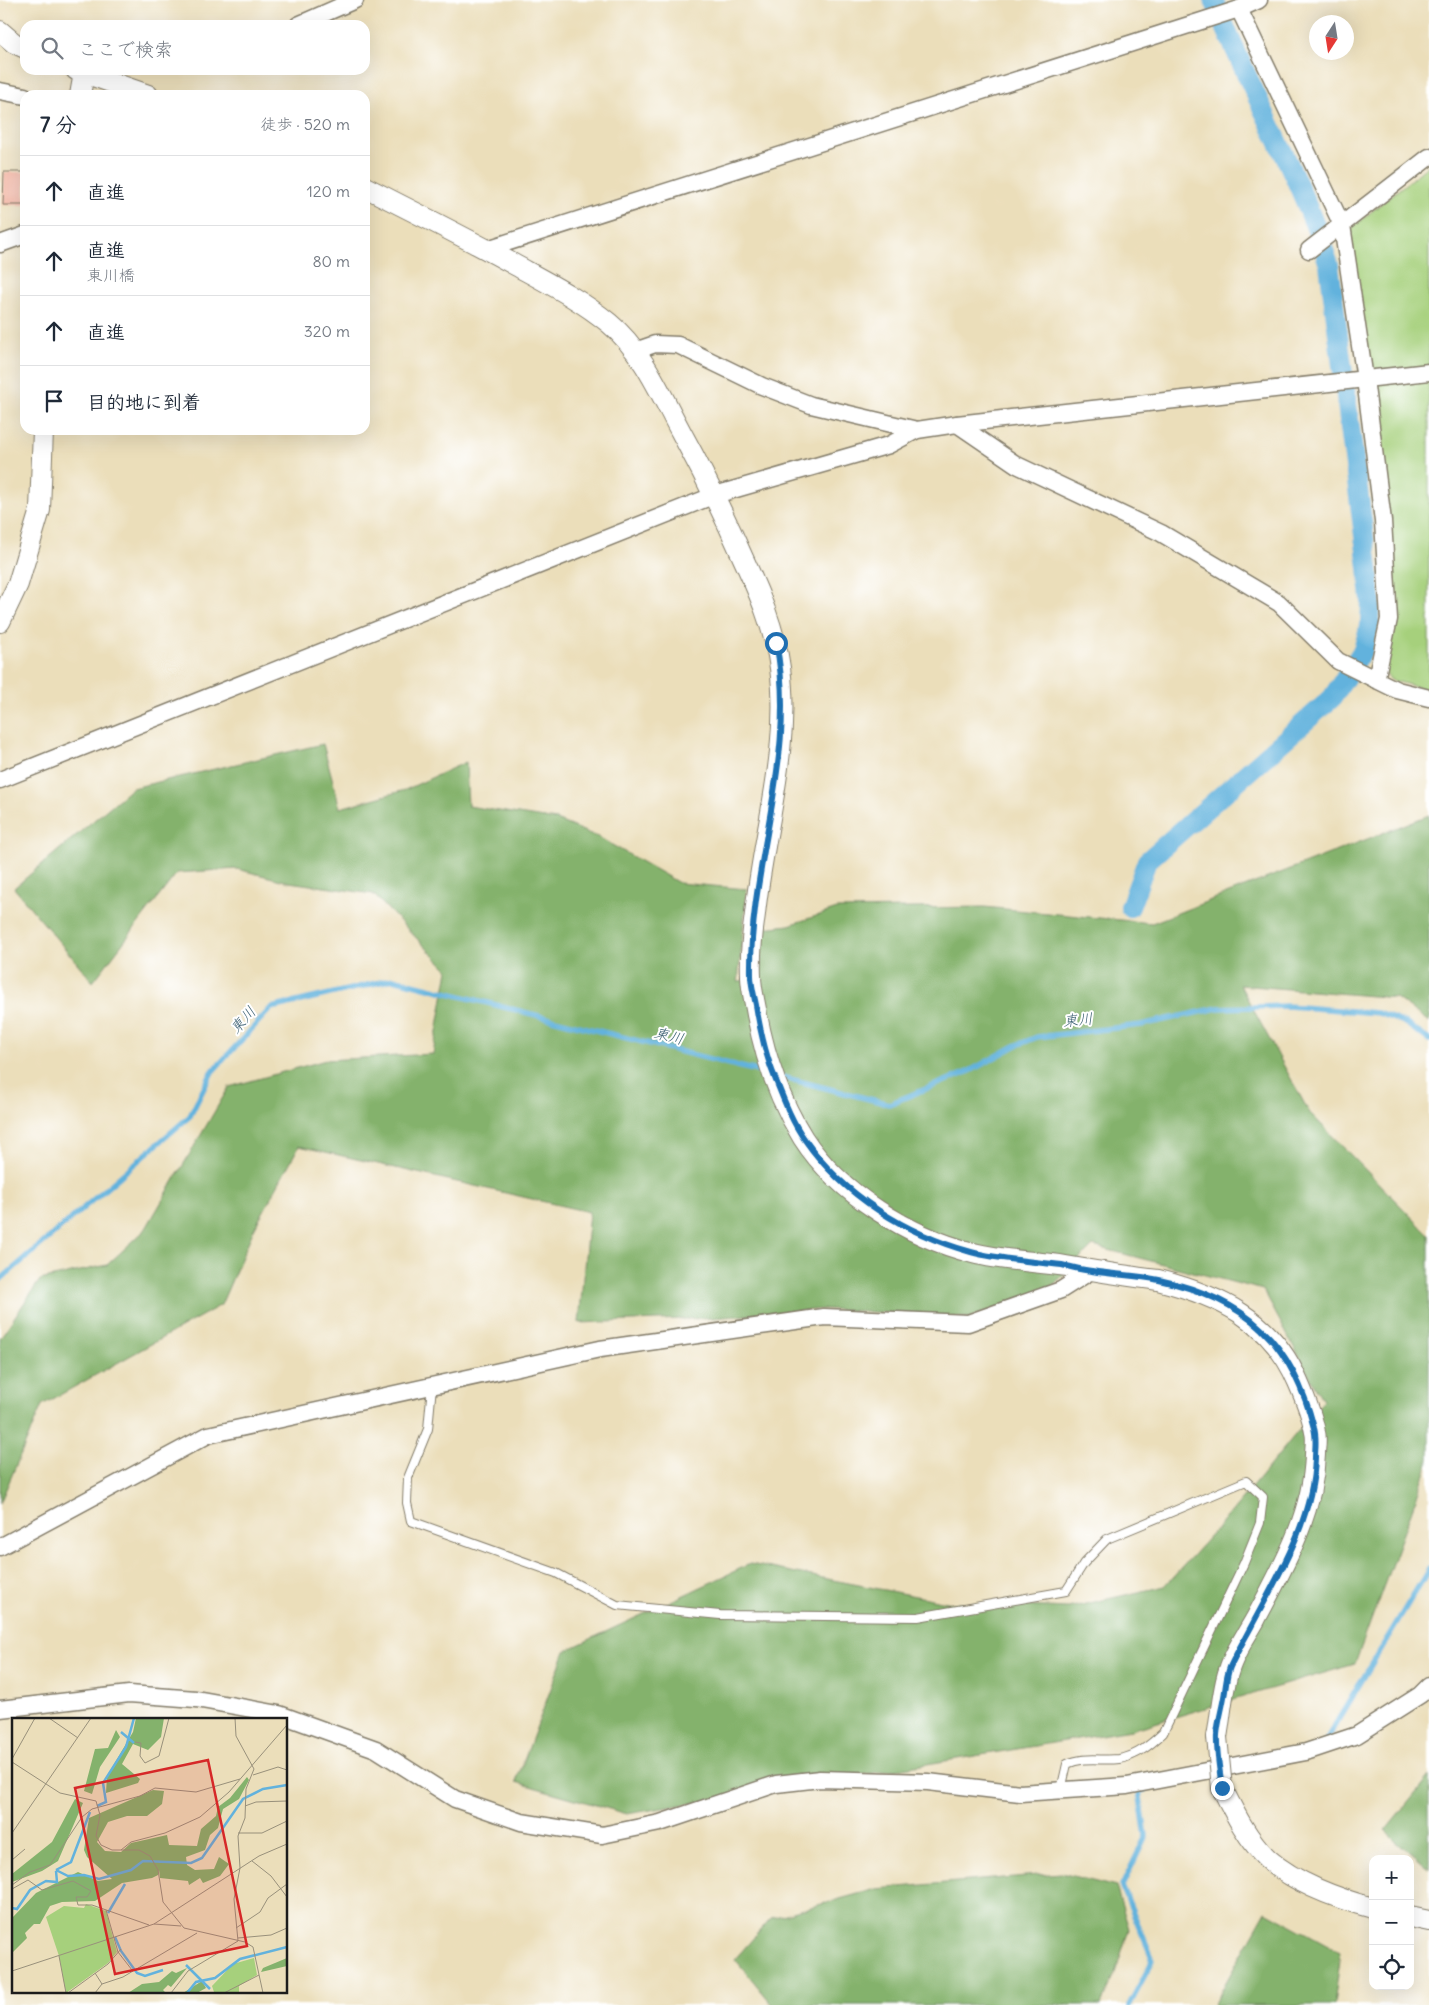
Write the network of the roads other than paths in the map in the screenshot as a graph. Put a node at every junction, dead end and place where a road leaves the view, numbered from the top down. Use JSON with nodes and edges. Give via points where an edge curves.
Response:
{"nodes":[{"id":1,"x":355,"y":0,"type":"edge"},
{"id":2,"x":1259,"y":0,"type":"edge"},
{"id":3,"x":1240,"y":9,"type":"junction"},
{"id":4,"x":309,"y":20,"type":"edge"},
{"id":5,"x":0,"y":31,"type":"edge"},
{"id":6,"x":20,"y":45,"type":"edge"},
{"id":7,"x":82,"y":75,"type":"edge"},
{"id":8,"x":94,"y":75,"type":"edge"},
{"id":9,"x":81,"y":90,"type":"edge"},
{"id":10,"x":134,"y":90,"type":"edge"},
{"id":11,"x":0,"y":91,"type":"edge"},
{"id":12,"x":20,"y":95,"type":"edge"},
{"id":13,"x":1429,"y":157,"type":"edge"},
{"id":14,"x":370,"y":190,"type":"edge"},
{"id":15,"x":1342,"y":224,"type":"junction"},
{"id":16,"x":20,"y":237,"type":"edge"},
{"id":17,"x":0,"y":244,"type":"edge"},
{"id":18,"x":487,"y":249,"type":"junction"},
{"id":19,"x":1309,"y":250,"type":"dead end"},
{"id":20,"x":635,"y":351,"type":"junction"},
{"id":21,"x":1429,"y":372,"type":"edge"},
{"id":22,"x":1361,"y":379,"type":"junction"},
{"id":23,"x":957,"y":424,"type":"junction"},
{"id":24,"x":917,"y":430,"type":"junction"},
{"id":25,"x":44,"y":435,"type":"edge"},
{"id":26,"x":715,"y":495,"type":"junction"},
{"id":27,"x":0,"y":622,"type":"edge"},
{"id":28,"x":1372,"y":679,"type":"junction"},
{"id":29,"x":1429,"y":698,"type":"edge"},
{"id":30,"x":0,"y":780,"type":"edge"},
{"id":31,"x":1091,"y":1271,"type":"junction"},
{"id":32,"x":432,"y":1386,"type":"junction"},
{"id":33,"x":0,"y":1547,"type":"edge"},
{"id":34,"x":1429,"y":1686,"type":"edge"},
{"id":35,"x":0,"y":1709,"type":"edge"},
{"id":36,"x":1061,"y":1790,"type":"junction"},
{"id":37,"x":1369,"y":1907,"type":"edge"},
{"id":38,"x":1414,"y":1917,"type":"edge"},
{"id":39,"x":1429,"y":1921,"type":"edge"}],
"edges":[{"from":1,"to":4,"type":"street"},
{"from":2,"to":3,"type":"street"},
{"from":3,"to":15,"type":"street"},
{"from":3,"to":18,"type":"street"},
{"from":5,"to":6,"type":"street"},
{"from":7,"to":9,"type":"street"},
{"from":8,"to":10,"type":"street"},
{"from":11,"to":12,"type":"street"},
{"from":13,"to":15,"type":"street"},
{"from":14,"to":18,"type":"street"},
{"from":15,"to":19,"type":"street"},
{"from":15,"to":22,"type":"street"},
{"from":16,"to":17,"type":"street"},
{"from":18,"to":20,"type":"street","via":[[581,303],[611,325]]},
{"from":20,"to":24,"type":"street","via":[[655,344],[678,345],[762,386],[811,405]]},
{"from":20,"to":26,"type":"street"},
{"from":21,"to":22,"type":"street"},
{"from":22,"to":23,"type":"street"},
{"from":22,"to":28,"type":"street","via":[[1383,521],[1389,619]]},
{"from":23,"to":24,"type":"street"},
{"from":23,"to":28,"type":"street","via":[[1016,465],[1161,532],[1279,603],[1338,661]]},
{"from":24,"to":26,"type":"street","via":[[889,445]]},
{"from":25,"to":27,"type":"street","via":[[40,510],[18,584]]},
{"from":26,"to":30,"type":"street"},
{"from":26,"to":31,"type":"street","via":[[759,590],[776,643],[782,689],[782,723],[755,911],[751,979],[762,1039],[788,1109],[804,1138],[828,1168],[852,1191],[907,1228],[974,1253]]},
{"from":28,"to":29,"type":"street","via":[[1397,690]]},
{"from":31,"to":32,"type":"street","via":[[1061,1290],[968,1323],[824,1317],[600,1349]]},
{"from":31,"to":37,"type":"street","bridge":true,"via":[[1184,1287],[1221,1301],[1250,1318],[1276,1343],[1289,1362],[1305,1398],[1316,1433],[1308,1502],[1294,1545],[1229,1670],[1217,1737],[1222,1788],[1241,1825],[1268,1859],[1325,1892]]},
{"from":32,"to":33,"type":"street","via":[[208,1436]]},
{"from":32,"to":36,"type":"lane","via":[[428,1429],[408,1478],[407,1503],[411,1521],[556,1572],[617,1605],[720,1615],[918,1617],[1066,1591],[1084,1563],[1107,1539],[1246,1481],[1263,1497],[1260,1524],[1163,1733],[1143,1751],[1120,1759],[1077,1759],[1067,1764]]},
{"from":34,"to":36,"type":"street","via":[[1357,1735],[1306,1752],[1127,1786]]},
{"from":35,"to":36,"type":"street","via":[[129,1694],[196,1698],[280,1714],[376,1749],[455,1799],[521,1822],[602,1835],[660,1823],[776,1784],[820,1779],[928,1782],[1020,1794]]},
{"from":38,"to":39,"type":"street"}]}
